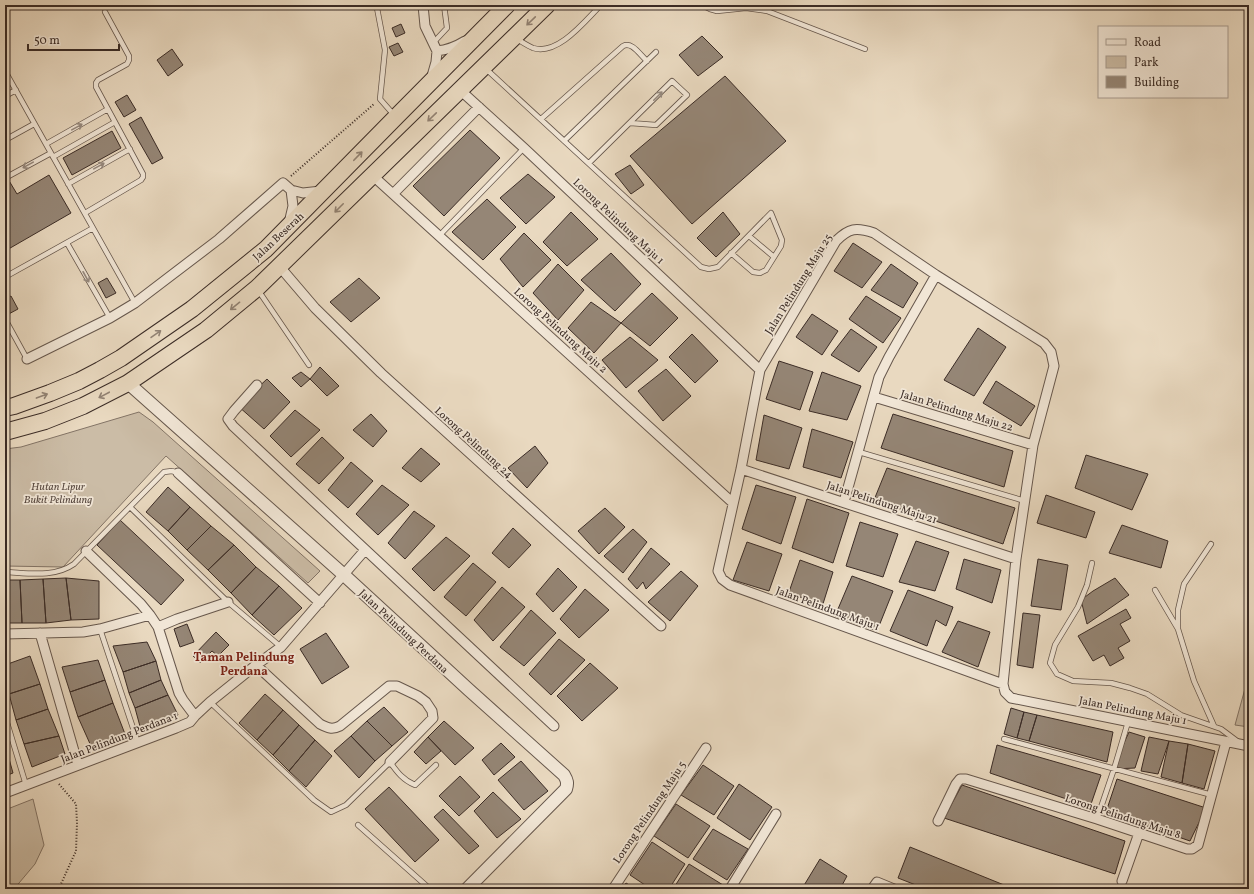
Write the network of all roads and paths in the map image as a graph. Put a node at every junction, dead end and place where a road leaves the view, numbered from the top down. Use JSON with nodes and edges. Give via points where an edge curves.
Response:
{"nodes":[{"id":1,"x":423,"y":5,"type":"edge"},
{"id":2,"x":444,"y":5,"type":"edge"},
{"id":3,"x":507,"y":5,"type":"edge"},
{"id":4,"x":547,"y":5,"type":"edge"},
{"id":5,"x":601,"y":5,"type":"edge"},
{"id":6,"x":702,"y":5,"type":"edge"},
{"id":7,"x":595,"y":7,"type":"edge"},
{"id":8,"x":376,"y":8,"type":"dead end"},
{"id":9,"x":105,"y":12,"type":"dead end"},
{"id":10,"x":484,"y":29,"type":"junction"},
{"id":11,"x":514,"y":37,"type":"junction"},
{"id":12,"x":435,"y":47,"type":"junction"},
{"id":13,"x":464,"y":49,"type":"junction"},
{"id":14,"x":865,"y":49,"type":"dead end"},
{"id":15,"x":656,"y":52,"type":"dead end"},
{"id":16,"x":647,"y":61,"type":"junction"},
{"id":17,"x":484,"y":67,"type":"junction"},
{"id":18,"x":5,"y":71,"type":"edge"},
{"id":19,"x":431,"y":82,"type":"junction"},
{"id":20,"x":16,"y":90,"type":"junction"},
{"id":21,"x":460,"y":90,"type":"junction"},
{"id":22,"x":5,"y":96,"type":"edge"},
{"id":23,"x":380,"y":99,"type":"junction"},
{"id":24,"x":479,"y":107,"type":"junction"},
{"id":25,"x":108,"y":109,"type":"junction"},
{"id":26,"x":396,"y":116,"type":"junction"},
{"id":27,"x":540,"y":119,"type":"junction"},
{"id":28,"x":116,"y":122,"type":"junction"},
{"id":29,"x":630,"y":123,"type":"junction"},
{"id":30,"x":34,"y":124,"type":"junction"},
{"id":31,"x":5,"y":140,"type":"edge"},
{"id":32,"x":564,"y":141,"type":"junction"},
{"id":33,"x":46,"y":144,"type":"junction"},
{"id":34,"x":524,"y":148,"type":"junction"},
{"id":35,"x":130,"y":149,"type":"junction"},
{"id":36,"x":52,"y":155,"type":"junction"},
{"id":37,"x":589,"y":164,"type":"junction"},
{"id":38,"x":372,"y":175,"type":"junction"},
{"id":39,"x":5,"y":178,"type":"edge"},
{"id":40,"x":68,"y":184,"type":"junction"},
{"id":41,"x":283,"y":184,"type":"junction"},
{"id":42,"x":291,"y":190,"type":"junction"},
{"id":43,"x":326,"y":190,"type":"junction"},
{"id":44,"x":393,"y":194,"type":"junction"},
{"id":45,"x":84,"y":213,"type":"junction"},
{"id":46,"x":93,"y":228,"type":"junction"},
{"id":47,"x":287,"y":229,"type":"junction"},
{"id":48,"x":439,"y":236,"type":"junction"},
{"id":49,"x":749,"y":236,"type":"junction"},
{"id":50,"x":67,"y":242,"type":"junction"},
{"id":51,"x":731,"y":254,"type":"junction"},
{"id":52,"x":774,"y":257,"type":"junction"},
{"id":53,"x":280,"y":267,"type":"junction"},
{"id":54,"x":936,"y":275,"type":"junction"},
{"id":55,"x":5,"y":277,"type":"edge"},
{"id":56,"x":257,"y":288,"type":"junction"},
{"id":57,"x":135,"y":303,"type":"junction"},
{"id":58,"x":110,"y":318,"type":"junction"},
{"id":59,"x":5,"y":319,"type":"edge"},
{"id":60,"x":27,"y":359,"type":"joint"},
{"id":61,"x":309,"y":365,"type":"dead end"},
{"id":62,"x":760,"y":370,"type":"junction"},
{"id":63,"x":128,"y":383,"type":"junction"},
{"id":64,"x":257,"y":386,"type":"dead end"},
{"id":65,"x":874,"y":397,"type":"junction"},
{"id":66,"x":5,"y":408,"type":"edge"},
{"id":67,"x":5,"y":432,"type":"edge"},
{"id":68,"x":1033,"y":445,"type":"junction"},
{"id":69,"x":859,"y":452,"type":"junction"},
{"id":70,"x":741,"y":469,"type":"junction"},
{"id":71,"x":178,"y":473,"type":"joint"},
{"id":72,"x":1025,"y":501,"type":"junction"},
{"id":73,"x":844,"y":502,"type":"junction"},
{"id":74,"x":733,"y":503,"type":"junction"},
{"id":75,"x":130,"y":507,"type":"junction"},
{"id":76,"x":1211,"y":544,"type":"dead end"},
{"id":77,"x":365,"y":550,"type":"junction"},
{"id":78,"x":86,"y":552,"type":"junction"},
{"id":79,"x":1016,"y":559,"type":"junction"},
{"id":80,"x":1092,"y":563,"type":"dead end"},
{"id":81,"x":5,"y":572,"type":"edge"},
{"id":82,"x":344,"y":575,"type":"junction"},
{"id":83,"x":1154,"y":590,"type":"dead end"},
{"id":84,"x":228,"y":602,"type":"junction"},
{"id":85,"x":320,"y":603,"type":"junction"},
{"id":86,"x":150,"y":615,"type":"junction"},
{"id":87,"x":661,"y":626,"type":"dead end"},
{"id":88,"x":158,"y":627,"type":"junction"},
{"id":89,"x":100,"y":629,"type":"junction"},
{"id":90,"x":1178,"y":629,"type":"junction"},
{"id":91,"x":40,"y":633,"type":"junction"},
{"id":92,"x":5,"y":634,"type":"edge"},
{"id":93,"x":281,"y":647,"type":"junction"},
{"id":94,"x":256,"y":664,"type":"junction"},
{"id":95,"x":1003,"y":684,"type":"junction"},
{"id":96,"x":210,"y":702,"type":"junction"},
{"id":97,"x":5,"y":716,"type":"edge"},
{"id":98,"x":195,"y":716,"type":"junction"},
{"id":99,"x":1128,"y":722,"type":"junction"},
{"id":100,"x":554,"y":726,"type":"dead end"},
{"id":101,"x":1214,"y":726,"type":"junction"},
{"id":102,"x":1004,"y":738,"type":"dead end"},
{"id":103,"x":1226,"y":742,"type":"junction"},
{"id":104,"x":138,"y":743,"type":"junction"},
{"id":105,"x":1245,"y":745,"type":"edge"},
{"id":106,"x":706,"y":748,"type":"dead end"},
{"id":107,"x":390,"y":762,"type":"junction"},
{"id":108,"x":436,"y":764,"type":"dead end"},
{"id":109,"x":78,"y":765,"type":"junction"},
{"id":110,"x":1114,"y":769,"type":"junction"},
{"id":111,"x":52,"y":776,"type":"junction"},
{"id":112,"x":26,"y":785,"type":"junction"},
{"id":113,"x":5,"y":793,"type":"edge"},
{"id":114,"x":1212,"y":796,"type":"junction"},
{"id":115,"x":776,"y":814,"type":"dead end"},
{"id":116,"x":1097,"y":820,"type":"junction"},
{"id":117,"x":938,"y":822,"type":"dead end"},
{"id":118,"x":358,"y":826,"type":"dead end"},
{"id":119,"x":1139,"y":833,"type":"junction"},
{"id":120,"x":1122,"y":881,"type":"dead end"},
{"id":121,"x":875,"y":886,"type":"edge"},
{"id":122,"x":60,"y":889,"type":"edge"},
{"id":123,"x":430,"y":889,"type":"edge"},
{"id":124,"x":467,"y":889,"type":"edge"},
{"id":125,"x":613,"y":889,"type":"edge"},
{"id":126,"x":730,"y":889,"type":"edge"},
{"id":127,"x":894,"y":889,"type":"edge"}],
"edges":[{"from":1,"to":12,"type":"street","via":[[425,26]]},
{"from":2,"to":12,"type":"lane","via":[[447,28]]},
{"from":3,"to":10,"type":"highway","name":"Jalan Beserah"},
{"from":4,"to":11,"type":"highway","one_way":true},
{"from":5,"to":7,"type":"lane"},
{"from":6,"to":14,"type":"lane","via":[[717,11],[746,8],[767,11]]},
{"from":7,"to":11,"type":"lane","via":[[569,36],[551,47],[533,48]]},
{"from":8,"to":23,"type":"lane","via":[[385,50]]},
{"from":9,"to":25,"type":"lane","via":[[129,56],[127,64],[96,83]]},
{"from":10,"to":12,"type":"street","via":[[444,51]]},
{"from":10,"to":13,"type":"highway","name":"Jalan Beserah"},
{"from":11,"to":17,"type":"highway","name":"Jalan Beserah"},
{"from":12,"to":19,"type":"street","via":[[435,69]]},
{"from":13,"to":17,"type":"highway"},
{"from":13,"to":19,"type":"highway","name":"Jalan Beserah"},
{"from":15,"to":16,"type":"lane"},
{"from":16,"to":27,"type":"lane","via":[[631,45],[626,44]]},
{"from":16,"to":32,"type":"lane"},
{"from":17,"to":21,"type":"highway","name":"Jalan Beserah"},
{"from":17,"to":27,"type":"lane"},
{"from":18,"to":20,"type":"lane"},
{"from":19,"to":26,"type":"highway","name":"Jalan Beserah"},
{"from":20,"to":22,"type":"lane"},
{"from":20,"to":30,"type":"lane"},
{"from":21,"to":24,"type":"street","name":"Lorong Pelindung Maju 1"},
{"from":21,"to":38,"type":"highway","name":"Jalan Beserah","one_way":true},
{"from":23,"to":26,"type":"lane"},
{"from":23,"to":41,"type":"path"},
{"from":24,"to":34,"type":"street","name":"Lorong Pelindung Maju 1"},
{"from":24,"to":44,"type":"street"},
{"from":25,"to":28,"type":"lane"},
{"from":33,"to":25,"type":"lane","one_way":true},
{"from":43,"to":26,"type":"highway","name":"Jalan Beserah","one_way":true},
{"from":27,"to":32,"type":"lane"},
{"from":28,"to":35,"type":"lane"},
{"from":28,"to":36,"type":"lane"},
{"from":29,"to":29,"type":"lane","one_way":true,"via":[[672,81],[687,95],[656,125]]},
{"from":29,"to":37,"type":"lane"},
{"from":30,"to":31,"type":"lane"},
{"from":30,"to":33,"type":"lane"},
{"from":32,"to":37,"type":"lane"},
{"from":33,"to":36,"type":"lane"},
{"from":34,"to":48,"type":"lane"},
{"from":34,"to":62,"type":"street","name":"Lorong Pelindung Maju 1"},
{"from":40,"to":35,"type":"lane","one_way":true},
{"from":35,"to":45,"type":"lane","via":[[143,174],[141,180]]},
{"from":36,"to":39,"type":"lane","one_way":true},
{"from":36,"to":40,"type":"lane"},
{"from":37,"to":51,"type":"lane","via":[[701,267],[718,267]]},
{"from":38,"to":44,"type":"street","name":"Lorong Pelindung Maju 2"},
{"from":38,"to":53,"type":"highway","name":"Jalan Beserah","one_way":true},
{"from":40,"to":45,"type":"lane"},
{"from":41,"to":42,"type":"street"},
{"from":41,"to":57,"type":"street","via":[[219,239]]},
{"from":42,"to":43,"type":"street","via":[[309,193]]},
{"from":42,"to":47,"type":"street","via":[[292,206]]},
{"from":43,"to":47,"type":"highway","name":"Jalan Beserah"},
{"from":44,"to":48,"type":"street","name":"Lorong Pelindung Maju 2"},
{"from":45,"to":46,"type":"lane"},
{"from":46,"to":50,"type":"lane"},
{"from":46,"to":57,"type":"lane"},
{"from":66,"to":47,"type":"highway","name":"Jalan Beserah","one_way":true,"via":[[79,381],[121,358],[192,309]]},
{"from":48,"to":74,"type":"street","name":"Lorong Pelindung Maju 2"},
{"from":49,"to":51,"type":"lane"},
{"from":49,"to":52,"type":"lane"},
{"from":49,"to":52,"type":"lane","via":[[771,213],[782,240]]},
{"from":50,"to":55,"type":"lane"},
{"from":50,"to":58,"type":"lane","one_way":true},
{"from":51,"to":52,"type":"lane","via":[[753,272],[760,273],[766,270]]},
{"from":53,"to":56,"type":"highway","name":"Jalan Beserah"},
{"from":53,"to":87,"type":"street","name":"Lorong Pelindung 24","via":[[315,308],[381,373]]},
{"from":54,"to":62,"type":"street","name":"Jalan Pelindung Maju 25","via":[[874,233],[850,230],[836,241]]},
{"from":54,"to":65,"type":"street","via":[[889,357],[879,377]]},
{"from":54,"to":68,"type":"street","name":"Jalan Pelindung Maju 25","via":[[1044,343],[1051,352],[1054,366]]},
{"from":56,"to":61,"type":"lane"},
{"from":56,"to":63,"type":"highway","name":"Jalan Beserah","one_way":true,"via":[[206,330]]},
{"from":57,"to":58,"type":"street"},
{"from":58,"to":60,"type":"street"},
{"from":59,"to":60,"type":"lane"},
{"from":62,"to":70,"type":"street","name":"Jalan Pelindung Maju 25"},
{"from":63,"to":67,"type":"highway","name":"Jalan Beserah","one_way":true,"via":[[83,406],[45,421]]},
{"from":63,"to":82,"type":"street","name":"Jalan Pelindung Perdana"},
{"from":64,"to":77,"type":"street","via":[[228,419]]},
{"from":65,"to":68,"type":"street","name":"Jalan Pelindung Maju 22"},
{"from":65,"to":69,"type":"street"},
{"from":68,"to":72,"type":"street"},
{"from":69,"to":72,"type":"lane"},
{"from":69,"to":73,"type":"street"},
{"from":70,"to":73,"type":"street","name":"Jalan Pelindung Maju 21"},
{"from":70,"to":74,"type":"street","name":"Jalan Pelindung Maju 25"},
{"from":71,"to":75,"type":"lane","via":[[164,472]]},
{"from":71,"to":85,"type":"street"},
{"from":72,"to":79,"type":"street"},
{"from":73,"to":79,"type":"street","name":"Jalan Pelindung Maju 21"},
{"from":74,"to":95,"type":"street","name":"Jalan Pelindung Maju 1","via":[[718,571],[722,579],[730,585]]},
{"from":75,"to":78,"type":"lane"},
{"from":75,"to":84,"type":"lane"},
{"from":76,"to":90,"type":"lane","via":[[1184,584],[1178,610]]},
{"from":77,"to":82,"type":"street","name":"Jalan Pelindung Perdana 1"},
{"from":77,"to":100,"type":"street"},
{"from":78,"to":81,"type":"lane","via":[[74,564],[59,572]]},
{"from":78,"to":86,"type":"street"},
{"from":79,"to":95,"type":"street"},
{"from":80,"to":101,"type":"lane","via":[[1078,607],[1055,645],[1050,663],[1057,674],[1072,681],[1111,683],[1130,688],[1147,694],[1181,715]]},
{"from":82,"to":85,"type":"street","name":"Jalan Pelindung Perdana 1"},
{"from":82,"to":124,"type":"street","name":"Jalan Pelindung Perdana","via":[[567,779],[566,789]]},
{"from":83,"to":90,"type":"lane"},
{"from":84,"to":88,"type":"street"},
{"from":84,"to":93,"type":"lane"},
{"from":85,"to":93,"type":"street","name":"Jalan Pelindung Perdana 1"},
{"from":86,"to":88,"type":"street"},
{"from":86,"to":89,"type":"street"},
{"from":88,"to":98,"type":"street","via":[[179,693]]},
{"from":89,"to":91,"type":"street"},
{"from":89,"to":104,"type":"lane"},
{"from":90,"to":101,"type":"lane","via":[[1194,681]]},
{"from":91,"to":92,"type":"street"},
{"from":91,"to":109,"type":"street"},
{"from":93,"to":94,"type":"street","name":"Jalan Pelindung Perdana 1"},
{"from":94,"to":96,"type":"street","name":"Jalan Pelindung Perdana 1"},
{"from":94,"to":107,"type":"street","via":[[320,724],[328,728],[340,726],[390,686],[397,686],[418,696],[426,702],[433,718]]},
{"from":95,"to":99,"type":"street","name":"Jalan Pelindung Maju 1","via":[[1005,692],[1012,698]]},
{"from":96,"to":98,"type":"street","name":"Jalan Pelindung Perdana 1"},
{"from":96,"to":107,"type":"lane","via":[[314,800],[331,812],[346,805]]},
{"from":97,"to":112,"type":"lane"},
{"from":98,"to":104,"type":"street","name":"Jalan Pelindung Perdana 1","via":[[184,725]]},
{"from":99,"to":103,"type":"street","name":"Jalan Pelindung Maju 1"},
{"from":99,"to":110,"type":"lane"},
{"from":101,"to":105,"type":"lane"},
{"from":102,"to":110,"type":"lane"},
{"from":103,"to":105,"type":"street","name":"Jalan Pelindung Maju 1"},
{"from":103,"to":114,"type":"street","name":"Lorong Pelindung Maju 8"},
{"from":104,"to":109,"type":"street","name":"Jalan Pelindung Perdana 1"},
{"from":106,"to":125,"type":"street","name":"Lorong Pelindung Maju 5"},
{"from":107,"to":108,"type":"lane","via":[[399,774],[414,785]]},
{"from":109,"to":111,"type":"street","name":"Jalan Pelindung Perdana 1"},
{"from":110,"to":114,"type":"lane"},
{"from":110,"to":116,"type":"lane"},
{"from":111,"to":112,"type":"street","name":"Jalan Pelindung Perdana 1"},
{"from":111,"to":122,"type":"path","via":[[76,804],[76,851]]},
{"from":112,"to":113,"type":"street","name":"Jalan Pelindung Perdana 1"},
{"from":114,"to":119,"type":"street","name":"Lorong Pelindung Maju 8","via":[[1198,845],[1192,849]]},
{"from":115,"to":126,"type":"street"},
{"from":116,"to":117,"type":"street","name":"Lorong Pelindung Maju 8","via":[[960,779]]},
{"from":116,"to":119,"type":"street","name":"Lorong Pelindung Maju 8"},
{"from":118,"to":123,"type":"lane"},
{"from":119,"to":120,"type":"street"},
{"from":121,"to":127,"type":"street"}]}
